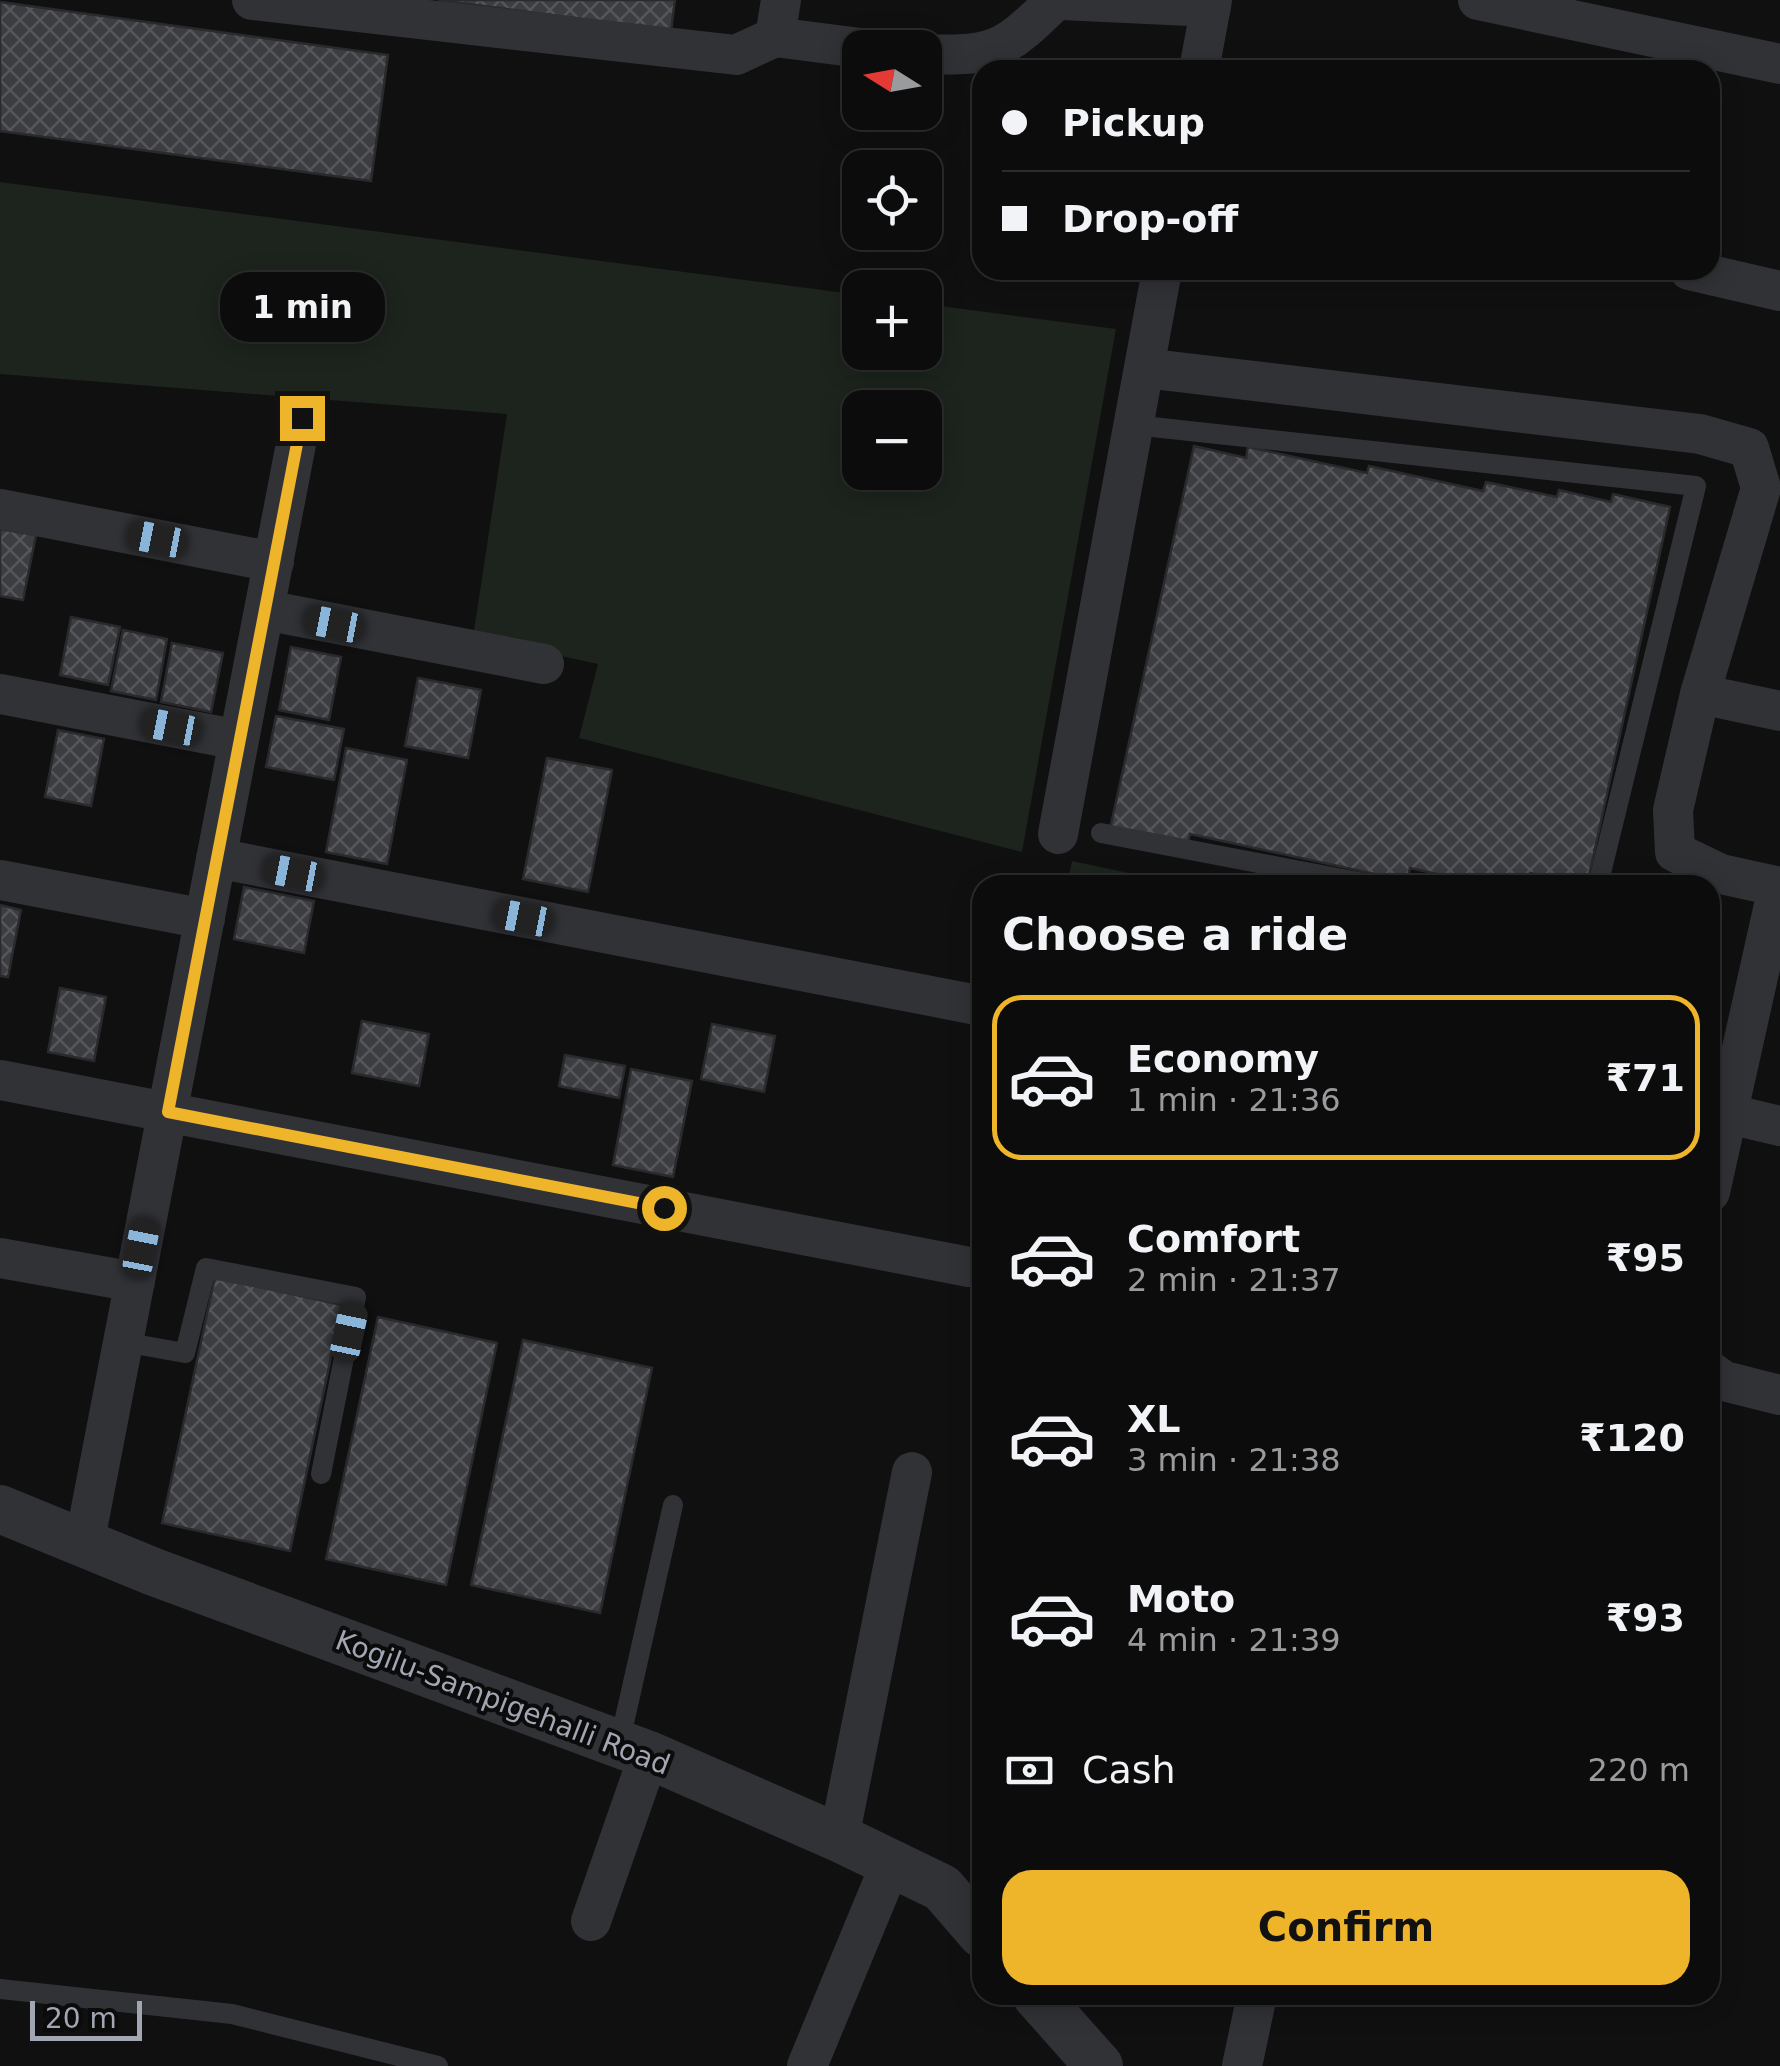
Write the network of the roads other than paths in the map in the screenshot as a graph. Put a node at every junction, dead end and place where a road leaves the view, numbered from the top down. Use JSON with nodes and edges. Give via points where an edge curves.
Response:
{"nodes":[{"id":1,"x":252,"y":0,"type":"edge"},
{"id":2,"x":1059,"y":0,"type":"edge"},
{"id":3,"x":1478,"y":0,"type":"edge"},
{"id":4,"x":1211,"y":4,"type":"edge"},
{"id":5,"x":778,"y":18,"type":"edge"},
{"id":6,"x":842,"y":41,"type":"edge"},
{"id":7,"x":942,"y":55,"type":"edge"},
{"id":8,"x":1201,"y":60,"type":"edge"},
{"id":9,"x":1780,"y":64,"type":"edge"},
{"id":10,"x":1720,"y":277,"type":"edge"},
{"id":11,"x":1160,"y":280,"type":"edge"},
{"id":12,"x":1780,"y":291,"type":"edge"},
{"id":13,"x":1144,"y":368,"type":"junction"},
{"id":14,"x":302,"y":418,"type":"dead end"},
{"id":15,"x":1134,"y":425,"type":"junction"},
{"id":16,"x":0,"y":509,"type":"edge"},
{"id":17,"x":1766,"y":516,"type":"edge"},
{"id":18,"x":274,"y":562,"type":"junction"},
{"id":19,"x":265,"y":610,"type":"junction"},
{"id":20,"x":544,"y":664,"type":"dead end"},
{"id":21,"x":0,"y":694,"type":"edge"},
{"id":22,"x":1700,"y":694,"type":"junction"},
{"id":23,"x":1780,"y":712,"type":"edge"},
{"id":24,"x":240,"y":740,"type":"junction"},
{"id":25,"x":1101,"y":833,"type":"dead end"},
{"id":26,"x":1058,"y":834,"type":"dead end"},
{"id":27,"x":216,"y":858,"type":"junction"},
{"id":28,"x":1322,"y":875,"type":"edge"},
{"id":29,"x":1600,"y":875,"type":"edge"},
{"id":30,"x":0,"y":880,"type":"edge"},
{"id":31,"x":1779,"y":887,"type":"edge"},
{"id":32,"x":204,"y":919,"type":"junction"},
{"id":33,"x":972,"y":1004,"type":"edge"},
{"id":34,"x":0,"y":1080,"type":"edge"},
{"id":35,"x":168,"y":1112,"type":"junction"},
{"id":36,"x":1728,"y":1114,"type":"junction"},
{"id":37,"x":1780,"y":1126,"type":"edge"},
{"id":38,"x":1720,"y":1149,"type":"edge"},
{"id":39,"x":0,"y":1258,"type":"edge"},
{"id":40,"x":969,"y":1266,"type":"dead end"},
{"id":41,"x":135,"y":1282,"type":"junction"},
{"id":42,"x":123,"y":1342,"type":"junction"},
{"id":43,"x":1720,"y":1378,"type":"edge"},
{"id":44,"x":1780,"y":1395,"type":"edge"},
{"id":45,"x":912,"y":1472,"type":"dead end"},
{"id":46,"x":321,"y":1474,"type":"dead end"},
{"id":47,"x":673,"y":1505,"type":"dead end"},
{"id":48,"x":1,"y":1512,"type":"edge"},
{"id":49,"x":84,"y":1545,"type":"junction"},
{"id":50,"x":634,"y":1750,"type":"junction"},
{"id":51,"x":839,"y":1838,"type":"junction"},
{"id":52,"x":890,"y":1863,"type":"junction"},
{"id":53,"x":592,"y":1920,"type":"dead end"},
{"id":54,"x":972,"y":1922,"type":"edge"},
{"id":55,"x":0,"y":1989,"type":"edge"},
{"id":56,"x":1045,"y":2005,"type":"edge"},
{"id":57,"x":1254,"y":2005,"type":"edge"},
{"id":58,"x":438,"y":2066,"type":"edge"},
{"id":59,"x":807,"y":2066,"type":"edge"},
{"id":60,"x":1099,"y":2066,"type":"edge"},
{"id":61,"x":1242,"y":2066,"type":"edge"}],
"edges":[{"from":1,"to":5,"type":"street","via":[[736,56]]},
{"from":2,"to":4,"type":"street"},
{"from":2,"to":7,"type":"street","via":[[1006,47]]},
{"from":3,"to":9,"type":"street"},
{"from":4,"to":8,"type":"street"},
{"from":5,"to":6,"type":"street"},
{"from":10,"to":12,"type":"street"},
{"from":11,"to":13,"type":"street"},
{"from":13,"to":15,"type":"street"},
{"from":13,"to":17,"type":"street","via":[[1700,434],[1749,448]]},
{"from":14,"to":18,"type":"street"},
{"from":15,"to":26,"type":"street"},
{"from":15,"to":29,"type":"lane","via":[[1696,486]]},
{"from":16,"to":18,"type":"street"},
{"from":17,"to":22,"type":"street"},
{"from":18,"to":19,"type":"street"},
{"from":19,"to":20,"type":"street"},
{"from":19,"to":24,"type":"street"},
{"from":21,"to":24,"type":"street"},
{"from":22,"to":23,"type":"street"},
{"from":22,"to":31,"type":"street","via":[[1674,810],[1675,852],[1721,874]]},
{"from":24,"to":27,"type":"street"},
{"from":25,"to":28,"type":"lane"},
{"from":27,"to":32,"type":"street"},
{"from":27,"to":33,"type":"street"},
{"from":30,"to":32,"type":"street"},
{"from":31,"to":36,"type":"street"},
{"from":32,"to":35,"type":"street"},
{"from":34,"to":35,"type":"street"},
{"from":35,"to":40,"type":"street"},
{"from":35,"to":41,"type":"street"},
{"from":36,"to":37,"type":"street"},
{"from":36,"to":38,"type":"street"},
{"from":39,"to":41,"type":"street"},
{"from":41,"to":42,"type":"street"},
{"from":42,"to":46,"type":"lane","via":[[186,1354],[206,1268],[356,1297]]},
{"from":42,"to":49,"type":"street"},
{"from":43,"to":44,"type":"street"},
{"from":45,"to":51,"type":"street"},
{"from":47,"to":50,"type":"lane"},
{"from":48,"to":49,"type":"street","name":"Kogilu-Sampigehalli Road"},
{"from":49,"to":50,"type":"street","name":"Kogilu-Sampigehalli Road"},
{"from":50,"to":51,"type":"street","name":"Kogilu-Sampigehalli Road"},
{"from":50,"to":53,"type":"street"},
{"from":51,"to":52,"type":"street","name":"Kogilu-Sampigehalli Road"},
{"from":52,"to":54,"type":"street","name":"Kogilu-Sampigehalli Road","via":[[942,1888]]},
{"from":52,"to":59,"type":"street"},
{"from":55,"to":58,"type":"lane","via":[[232,2014]]},
{"from":56,"to":60,"type":"street"},
{"from":57,"to":61,"type":"street"}]}
